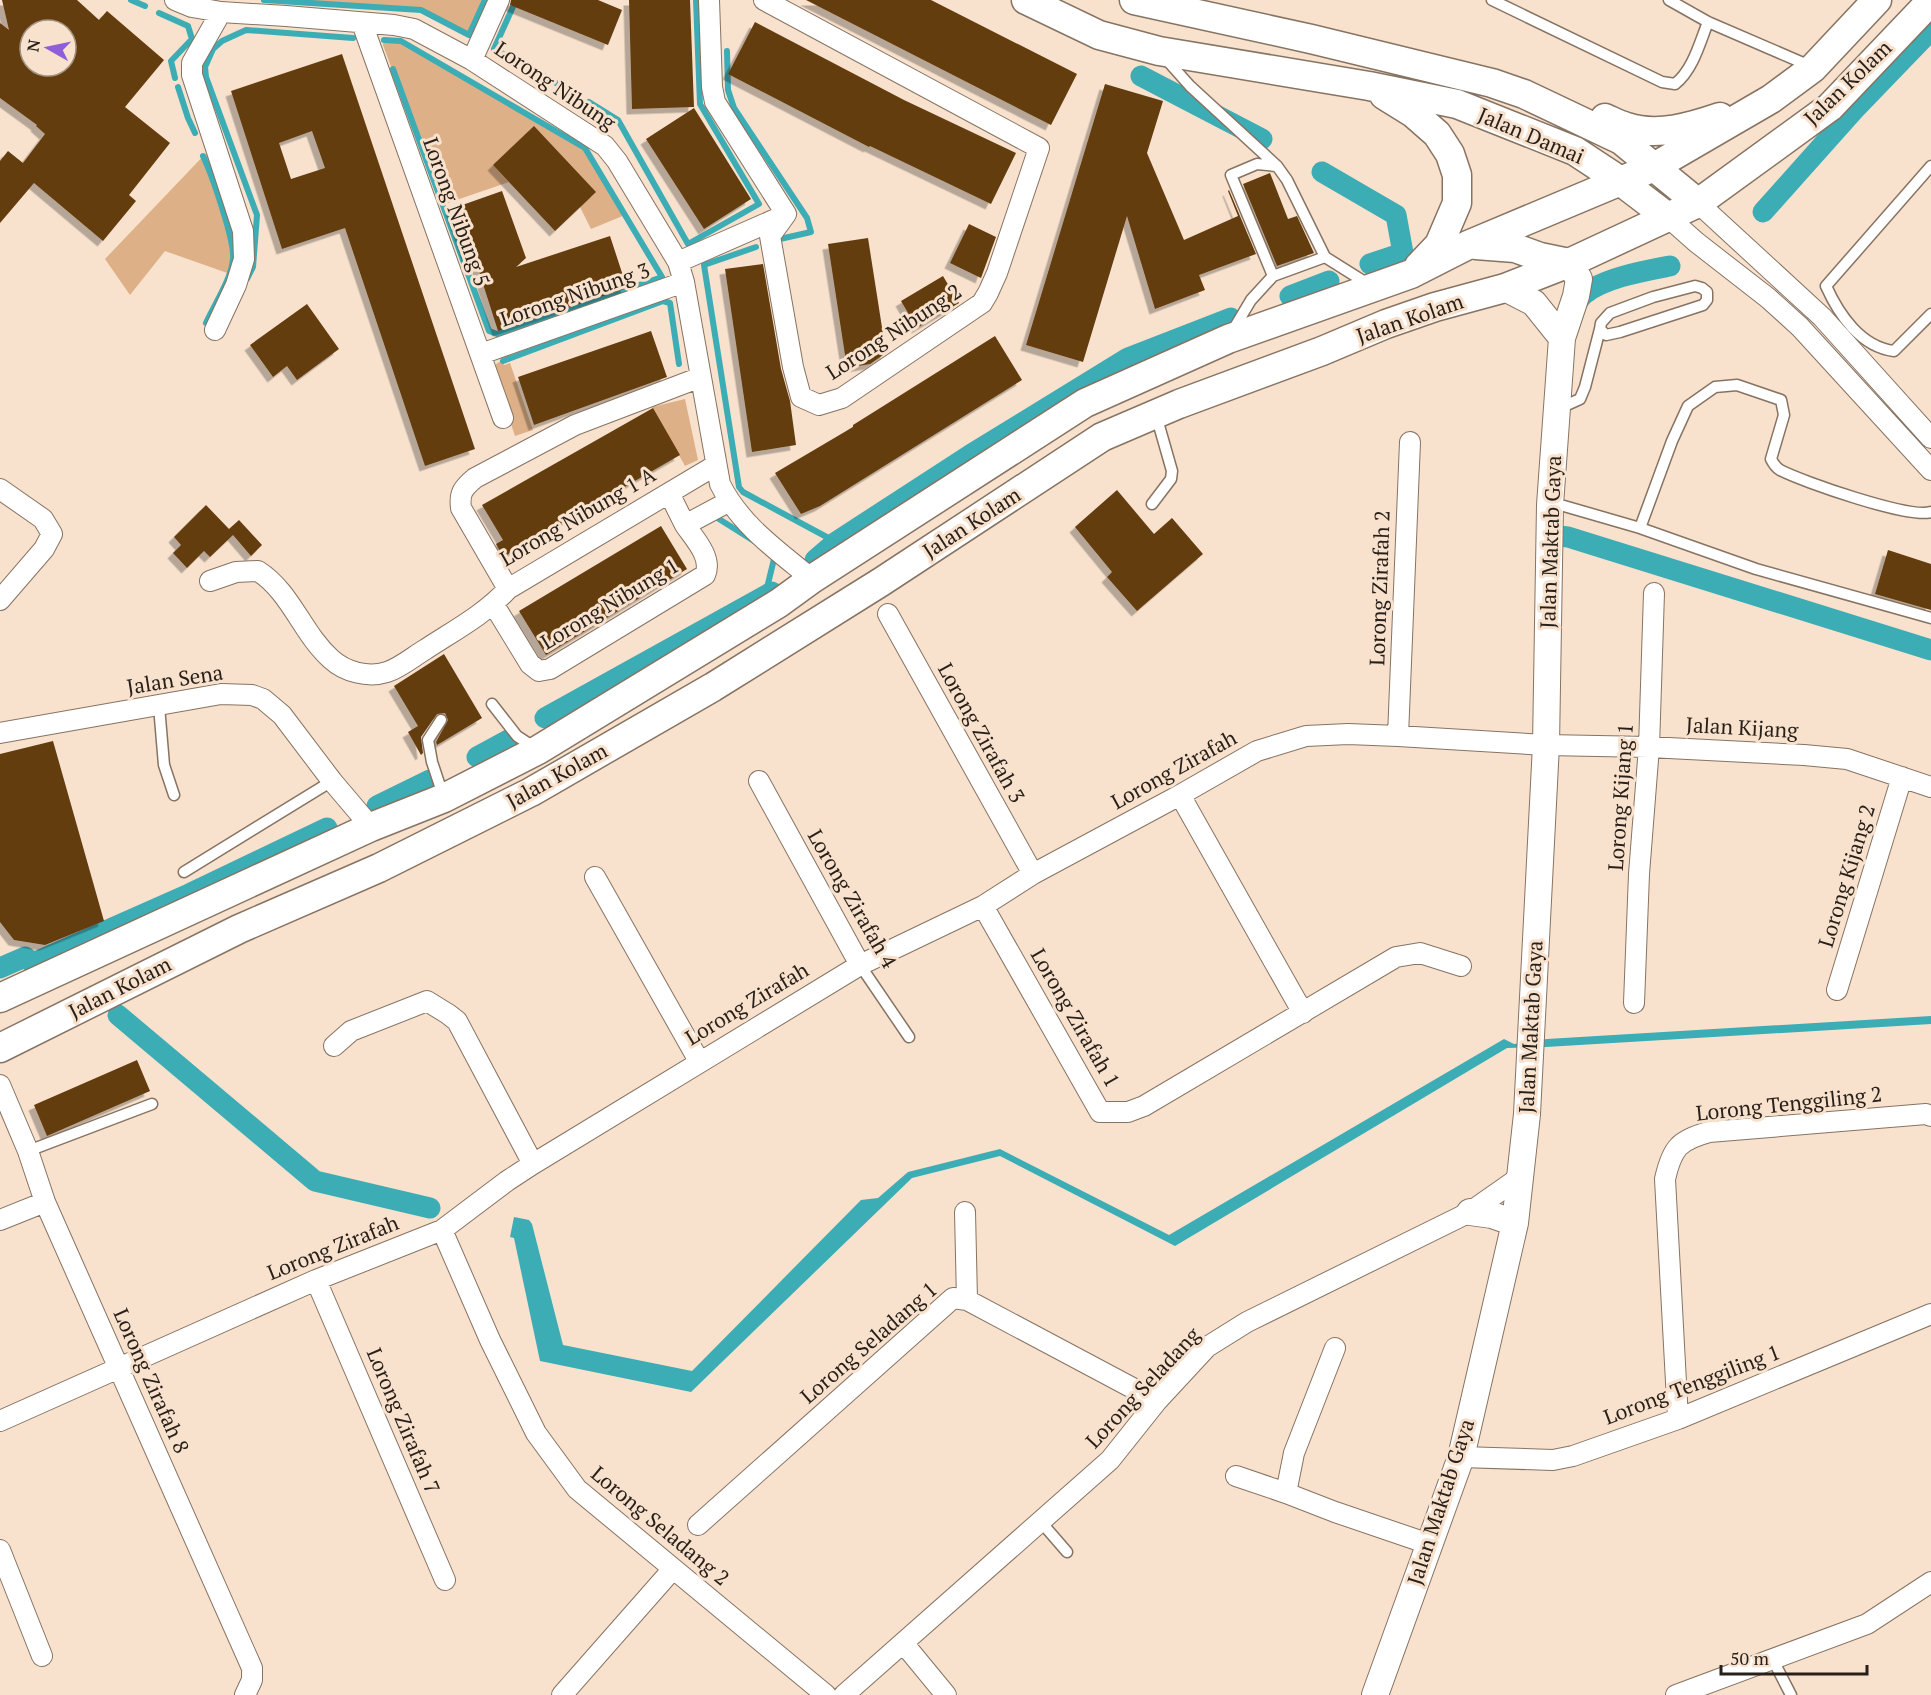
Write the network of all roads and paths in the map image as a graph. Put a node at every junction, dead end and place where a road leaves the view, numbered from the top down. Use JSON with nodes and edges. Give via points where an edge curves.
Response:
{"nodes":[{"id":1,"x":175,"y":0,"type":"edge"},
{"id":2,"x":499,"y":0,"type":"edge"},
{"id":3,"x":710,"y":0,"type":"edge"},
{"id":4,"x":764,"y":0,"type":"edge"},
{"id":5,"x":1026,"y":0,"type":"edge"},
{"id":6,"x":1134,"y":0,"type":"edge"},
{"id":7,"x":1492,"y":0,"type":"edge"},
{"id":8,"x":1669,"y":0,"type":"edge"},
{"id":9,"x":1877,"y":0,"type":"edge"},
{"id":10,"x":1931,"y":2,"type":"edge"},
{"id":11,"x":221,"y":12,"type":"junction"},
{"id":12,"x":1708,"y":22,"type":"junction"},
{"id":13,"x":362,"y":23,"type":"junction"},
{"id":14,"x":1159,"y":51,"type":"junction"},
{"id":15,"x":472,"y":60,"type":"junction"},
{"id":16,"x":1813,"y":68,"type":"junction"},
{"id":17,"x":1492,"y":83,"type":"junction"},
{"id":18,"x":1370,"y":86,"type":"junction"},
{"id":19,"x":1771,"y":99,"type":"junction"},
{"id":20,"x":1277,"y":166,"type":"junction"},
{"id":21,"x":1931,"y":166,"type":"edge"},
{"id":22,"x":1654,"y":167,"type":"junction"},
{"id":23,"x":1621,"y":183,"type":"junction"},
{"id":24,"x":1698,"y":203,"type":"junction"},
{"id":25,"x":783,"y":217,"type":"junction"},
{"id":26,"x":1669,"y":218,"type":"junction"},
{"id":27,"x":1468,"y":245,"type":"junction"},
{"id":28,"x":1325,"y":257,"type":"junction"},
{"id":29,"x":678,"y":262,"type":"junction"},
{"id":30,"x":1569,"y":263,"type":"junction"},
{"id":31,"x":1411,"y":274,"type":"junction"},
{"id":32,"x":1273,"y":276,"type":"junction"},
{"id":33,"x":684,"y":282,"type":"junction"},
{"id":34,"x":1374,"y":287,"type":"junction"},
{"id":35,"x":1505,"y":288,"type":"junction"},
{"id":36,"x":1931,"y":314,"type":"edge"},
{"id":37,"x":1600,"y":328,"type":"junction"},
{"id":38,"x":215,"y":330,"type":"dead end"},
{"id":39,"x":1562,"y":338,"type":"junction"},
{"id":40,"x":1228,"y":339,"type":"junction"},
{"id":41,"x":481,"y":354,"type":"junction"},
{"id":42,"x":701,"y":377,"type":"junction"},
{"id":43,"x":1558,"y":395,"type":"junction"},
{"id":44,"x":1155,"y":415,"type":"junction"},
{"id":45,"x":503,"y":418,"type":"dead end"},
{"id":46,"x":1931,"y":438,"type":"edge"},
{"id":47,"x":1410,"y":442,"type":"dead end"},
{"id":48,"x":716,"y":465,"type":"junction"},
{"id":49,"x":1931,"y":470,"type":"edge"},
{"id":50,"x":0,"y":489,"type":"edge"},
{"id":51,"x":669,"y":494,"type":"junction"},
{"id":52,"x":729,"y":502,"type":"junction"},
{"id":53,"x":1152,"y":504,"type":"dead end"},
{"id":54,"x":1550,"y":505,"type":"junction"},
{"id":55,"x":1931,"y":512,"type":"edge"},
{"id":56,"x":685,"y":525,"type":"junction"},
{"id":57,"x":1640,"y":528,"type":"junction"},
{"id":58,"x":812,"y":579,"type":"junction"},
{"id":59,"x":210,"y":581,"type":"dead end"},
{"id":60,"x":880,"y":582,"type":"junction"},
{"id":61,"x":508,"y":589,"type":"junction"},
{"id":62,"x":1654,"y":593,"type":"dead end"},
{"id":63,"x":0,"y":600,"type":"edge"},
{"id":64,"x":494,"y":605,"type":"junction"},
{"id":65,"x":888,"y":614,"type":"dead end"},
{"id":66,"x":1931,"y":618,"type":"edge"},
{"id":67,"x":492,"y":704,"type":"dead end"},
{"id":68,"x":159,"y":706,"type":"junction"},
{"id":69,"x":441,"y":720,"type":"dead end"},
{"id":70,"x":0,"y":733,"type":"edge"},
{"id":71,"x":1398,"y":736,"type":"junction"},
{"id":72,"x":1546,"y":745,"type":"junction"},
{"id":73,"x":1649,"y":747,"type":"junction"},
{"id":74,"x":538,"y":750,"type":"junction"},
{"id":75,"x":1902,"y":777,"type":"junction"},
{"id":76,"x":332,"y":781,"type":"junction"},
{"id":77,"x":759,"y":781,"type":"dead end"},
{"id":78,"x":1931,"y":787,"type":"edge"},
{"id":79,"x":174,"y":795,"type":"dead end"},
{"id":80,"x":1180,"y":795,"type":"junction"},
{"id":81,"x":444,"y":798,"type":"junction"},
{"id":82,"x":371,"y":827,"type":"junction"},
{"id":83,"x":424,"y":845,"type":"junction"},
{"id":84,"x":184,"y":872,"type":"dead end"},
{"id":85,"x":1033,"y":874,"type":"junction"},
{"id":86,"x":596,"y":877,"type":"dead end"},
{"id":87,"x":983,"y":906,"type":"junction"},
{"id":88,"x":860,"y":965,"type":"junction"},
{"id":89,"x":1461,"y":966,"type":"dead end"},
{"id":90,"x":1837,"y":990,"type":"dead end"},
{"id":91,"x":0,"y":998,"type":"edge"},
{"id":92,"x":1634,"y":1003,"type":"dead end"},
{"id":93,"x":1303,"y":1013,"type":"junction"},
{"id":94,"x":909,"y":1037,"type":"dead end"},
{"id":95,"x":334,"y":1046,"type":"dead end"},
{"id":96,"x":0,"y":1048,"type":"edge"},
{"id":97,"x":699,"y":1061,"type":"junction"},
{"id":98,"x":0,"y":1085,"type":"edge"},
{"id":99,"x":152,"y":1104,"type":"dead end"},
{"id":100,"x":1931,"y":1116,"type":"edge"},
{"id":101,"x":28,"y":1151,"type":"junction"},
{"id":102,"x":533,"y":1164,"type":"junction"},
{"id":103,"x":1520,"y":1176,"type":"junction"},
{"id":104,"x":45,"y":1202,"type":"junction"},
{"id":105,"x":965,"y":1212,"type":"dead end"},
{"id":106,"x":1470,"y":1212,"type":"junction"},
{"id":107,"x":0,"y":1220,"type":"edge"},
{"id":108,"x":1515,"y":1223,"type":"junction"},
{"id":109,"x":441,"y":1230,"type":"junction"},
{"id":110,"x":316,"y":1280,"type":"junction"},
{"id":111,"x":967,"y":1300,"type":"junction"},
{"id":112,"x":1931,"y":1314,"type":"edge"},
{"id":113,"x":1335,"y":1348,"type":"dead end"},
{"id":114,"x":118,"y":1367,"type":"junction"},
{"id":115,"x":1157,"y":1401,"type":"junction"},
{"id":116,"x":1678,"y":1419,"type":"junction"},
{"id":117,"x":0,"y":1421,"type":"edge"},
{"id":118,"x":1461,"y":1457,"type":"junction"},
{"id":119,"x":1236,"y":1476,"type":"dead end"},
{"id":120,"x":1286,"y":1493,"type":"junction"},
{"id":121,"x":1041,"y":1522,"type":"junction"},
{"id":122,"x":698,"y":1525,"type":"dead end"},
{"id":123,"x":1429,"y":1544,"type":"junction"},
{"id":124,"x":0,"y":1550,"type":"edge"},
{"id":125,"x":1067,"y":1552,"type":"dead end"},
{"id":126,"x":672,"y":1570,"type":"junction"},
{"id":127,"x":445,"y":1580,"type":"dead end"},
{"id":128,"x":1931,"y":1581,"type":"edge"},
{"id":129,"x":904,"y":1644,"type":"junction"},
{"id":130,"x":42,"y":1656,"type":"dead end"},
{"id":131,"x":1773,"y":1660,"type":"junction"},
{"id":132,"x":245,"y":1695,"type":"edge"},
{"id":133,"x":562,"y":1695,"type":"edge"},
{"id":134,"x":826,"y":1695,"type":"edge"},
{"id":135,"x":844,"y":1695,"type":"edge"},
{"id":136,"x":946,"y":1695,"type":"edge"},
{"id":137,"x":1375,"y":1695,"type":"edge"},
{"id":138,"x":1676,"y":1695,"type":"edge"},
{"id":139,"x":1791,"y":1695,"type":"edge"}],
"edges":[{"from":1,"to":11,"type":"street","name":"Lorong Nibung"},
{"from":2,"to":15,"type":"street"},
{"from":3,"to":25,"type":"street","via":[[715,102]]},
{"from":4,"to":25,"type":"street","name":"Lorong Nibung 2","via":[[1039,148],[997,273],[982,303],[842,398],[819,405],[801,397],[793,368],[770,236]]},
{"from":5,"to":14,"type":"main road","name":"Jalan Damai","via":[[1099,35]]},
{"from":6,"to":17,"type":"main road","name":"Jalan Damai"},
{"from":7,"to":12,"type":"lane","via":[[1662,82],[1675,84],[1693,59]]},
{"from":8,"to":12,"type":"lane"},
{"from":9,"to":16,"type":"main road","name":"Jalan Kolam"},
{"from":10,"to":24,"type":"main road","name":"Jalan Kolam","via":[[1830,107]]},
{"from":11,"to":13,"type":"street","name":"Lorong Nibung"},
{"from":11,"to":38,"type":"street","via":[[192,63],[192,75],[243,231],[244,259]]},
{"from":12,"to":16,"type":"lane"},
{"from":13,"to":15,"type":"street","name":"Lorong Nibung","via":[[414,29]]},
{"from":13,"to":41,"type":"street","name":"Lorong Nibung 5"},
{"from":14,"to":18,"type":"main road","name":"Jalan Damai"},
{"from":14,"to":20,"type":"lane","via":[[1190,86]]},
{"from":15,"to":29,"type":"street","name":"Lorong Nibung","via":[[605,146]]},
{"from":16,"to":19,"type":"main road","name":"Jalan Kolam"},
{"from":17,"to":19,"type":"main road","via":[[1545,93],[1627,127],[1648,131],[1686,128]]},
{"from":17,"to":22,"type":"main road","name":"Jalan Damai","via":[[1620,140]]},
{"from":18,"to":23,"type":"main road","name":"Jalan Damai","via":[[1457,104],[1575,151]]},
{"from":18,"to":31,"type":"main road","via":[[1413,113],[1437,134],[1450,153],[1457,176],[1457,203],[1439,245]]},
{"from":19,"to":22,"type":"main road","name":"Jalan Kolam"},
{"from":20,"to":28,"type":"lane"},
{"from":20,"to":32,"type":"lane","via":[[1257,164],[1231,175]]},
{"from":21,"to":36,"type":"lane","via":[[1826,286],[1842,317],[1874,347],[1884,350],[1894,351]]},
{"from":22,"to":23,"type":"main road","name":"Jalan Kolam"},
{"from":22,"to":24,"type":"main road","name":"Jalan Damai"},
{"from":23,"to":26,"type":"main road","name":"Jalan Damai"},
{"from":23,"to":27,"type":"main road","name":"Jalan Kolam"},
{"from":24,"to":26,"type":"main road","name":"Jalan Kolam"},
{"from":24,"to":46,"type":"street","name":"Jalan Damai","via":[[1822,317]]},
{"from":25,"to":29,"type":"street"},
{"from":26,"to":30,"type":"main road","name":"Jalan Kolam"},
{"from":26,"to":49,"type":"street","name":"Jalan Damai","via":[[1800,327]]},
{"from":27,"to":30,"type":"main road","via":[[1515,248]]},
{"from":27,"to":31,"type":"main road","name":"Jalan Kolam"},
{"from":28,"to":32,"type":"lane"},
{"from":28,"to":34,"type":"lane"},
{"from":29,"to":33,"type":"street","name":"Lorong Nibung"},
{"from":30,"to":35,"type":"main road","name":"Jalan Kolam"},
{"from":30,"to":39,"type":"street","name":"Jalan Maktab Gaya","via":[[1579,279]]},
{"from":31,"to":34,"type":"main road","name":"Jalan Kolam"},
{"from":32,"to":40,"type":"lane","via":[[1251,300]]},
{"from":33,"to":41,"type":"street","name":"Lorong Nibung 3"},
{"from":33,"to":42,"type":"street","name":"Lorong Nibung"},
{"from":34,"to":40,"type":"main road","name":"Jalan Kolam"},
{"from":35,"to":39,"type":"street","via":[[1534,303]]},
{"from":35,"to":44,"type":"main road","name":"Jalan Kolam","via":[[1386,324]]},
{"from":37,"to":37,"type":"lane","via":[[1610,313],[1653,297],[1695,286],[1707,292],[1703,305],[1692,309],[1606,335]]},
{"from":37,"to":43,"type":"lane","via":[[1580,399],[1569,404]]},
{"from":39,"to":43,"type":"street","name":"Jalan Maktab Gaya"},
{"from":40,"to":58,"type":"main road","name":"Jalan Kolam","via":[[1085,403]]},
{"from":41,"to":45,"type":"street","name":"Lorong Nibung 5"},
{"from":42,"to":48,"type":"street","name":"Lorong Nibung"},
{"from":42,"to":61,"type":"street","name":"Lorong Nibung 1 A","via":[[575,425],[475,478],[463,489],[461,508]]},
{"from":43,"to":54,"type":"street","name":"Jalan Maktab Gaya"},
{"from":44,"to":53,"type":"lane","via":[[1172,471],[1171,479]]},
{"from":44,"to":60,"type":"main road","name":"Jalan Kolam","via":[[1102,437]]},
{"from":47,"to":71,"type":"street","name":"Lorong Zirafah 2"},
{"from":48,"to":51,"type":"street","name":"Lorong Nibung 1 A"},
{"from":48,"to":52,"type":"street","name":"Lorong Nibung"},
{"from":50,"to":63,"type":"street","via":[[43,519],[52,534]]},
{"from":51,"to":56,"type":"street"},
{"from":51,"to":61,"type":"street","name":"Lorong Nibung 1 A"},
{"from":52,"to":56,"type":"street"},
{"from":52,"to":58,"type":"street","name":"Lorong Nibung","via":[[754,531]]},
{"from":54,"to":57,"type":"lane"},
{"from":54,"to":72,"type":"street","name":"Jalan Maktab Gaya"},
{"from":55,"to":57,"type":"lane","via":[[1920,514],[1892,508],[1777,468],[1770,459],[1784,415],[1781,400],[1737,385],[1715,387],[1688,406]]},
{"from":56,"to":64,"type":"street","name":"Lorong Nibung 1","via":[[706,558],[705,574],[550,669],[539,670],[530,664]]},
{"from":57,"to":66,"type":"lane","via":[[1756,568]]},
{"from":58,"to":60,"type":"main road","via":[[850,587]]},
{"from":58,"to":74,"type":"main road","name":"Jalan Kolam"},
{"from":59,"to":64,"type":"street","via":[[236,572],[258,571],[277,586],[331,660],[346,670],[365,674],[387,672]]},
{"from":60,"to":83,"type":"main road","name":"Jalan Kolam","via":[[683,705],[531,792]]},
{"from":61,"to":64,"type":"street"},
{"from":62,"to":73,"type":"street","name":"Lorong Kijang 1"},
{"from":65,"to":85,"type":"street","name":"Lorong Zirafah 3"},
{"from":67,"to":74,"type":"lane","via":[[517,736]]},
{"from":68,"to":70,"type":"street","name":"Jalan Sena"},
{"from":68,"to":76,"type":"street","name":"Jalan Sena","via":[[221,694],[263,699],[282,715]]},
{"from":68,"to":79,"type":"lane","via":[[164,765]]},
{"from":69,"to":81,"type":"lane","via":[[428,740]]},
{"from":71,"to":72,"type":"street","name":"Lorong Zirafah"},
{"from":71,"to":80,"type":"street","name":"Lorong Zirafah","via":[[1306,736],[1257,751]]},
{"from":72,"to":73,"type":"street","name":"Jalan Kijang"},
{"from":72,"to":103,"type":"street","name":"Jalan Maktab Gaya","via":[[1527,1114]]},
{"from":73,"to":75,"type":"street","name":"Jalan Kijang","via":[[1847,759]]},
{"from":73,"to":92,"type":"street","name":"Lorong Kijang 1"},
{"from":74,"to":81,"type":"main road","name":"Jalan Kolam"},
{"from":75,"to":78,"type":"street","name":"Jalan Kijang"},
{"from":75,"to":90,"type":"street","name":"Lorong Kijang 2"},
{"from":76,"to":82,"type":"street","name":"Jalan Sena"},
{"from":76,"to":84,"type":"lane"},
{"from":77,"to":88,"type":"street","name":"Lorong Zirafah 4"},
{"from":80,"to":85,"type":"street","name":"Lorong Zirafah"},
{"from":80,"to":93,"type":"street"},
{"from":81,"to":82,"type":"main road","name":"Jalan Kolam"},
{"from":82,"to":83,"type":"main road","via":[[404,843]]},
{"from":82,"to":91,"type":"main road","name":"Jalan Kolam"},
{"from":83,"to":96,"type":"main road","name":"Jalan Kolam","via":[[239,929]]},
{"from":85,"to":87,"type":"street","name":"Lorong Zirafah"},
{"from":86,"to":97,"type":"street"},
{"from":87,"to":88,"type":"street","name":"Lorong Zirafah"},
{"from":87,"to":93,"type":"street","name":"Lorong Zirafah 1","via":[[1100,1112],[1128,1112],[1144,1106]]},
{"from":88,"to":94,"type":"lane","name":"Lorong Zirafah 4"},
{"from":88,"to":97,"type":"street","name":"Lorong Zirafah"},
{"from":89,"to":93,"type":"street","name":"Lorong Zirafah 1","via":[[1420,953],[1396,957]]},
{"from":95,"to":102,"type":"street","via":[[351,1031],[427,1001],[457,1022]]},
{"from":97,"to":102,"type":"street","name":"Lorong Zirafah"},
{"from":98,"to":101,"type":"street","name":"Lorong Zirafah 8"},
{"from":99,"to":101,"type":"lane"},
{"from":100,"to":116,"type":"street","name":"Lorong Tenggiling 2","via":[[1709,1132],[1678,1145],[1665,1179]]},
{"from":101,"to":104,"type":"street","name":"Lorong Zirafah 8"},
{"from":102,"to":109,"type":"street","name":"Lorong Zirafah"},
{"from":103,"to":106,"type":"street","name":"Lorong Seladang"},
{"from":103,"to":108,"type":"street","name":"Jalan Maktab Gaya"},
{"from":104,"to":107,"type":"street"},
{"from":104,"to":114,"type":"street","name":"Lorong Zirafah 8"},
{"from":105,"to":111,"type":"street"},
{"from":106,"to":108,"type":"street"},
{"from":106,"to":115,"type":"street","name":"Lorong Seladang","via":[[1247,1322],[1207,1347]]},
{"from":108,"to":118,"type":"street","name":"Jalan Maktab Gaya"},
{"from":109,"to":110,"type":"street","name":"Lorong Zirafah"},
{"from":109,"to":126,"type":"street","name":"Lorong Seladang 2","via":[[536,1433],[577,1489]]},
{"from":110,"to":114,"type":"street","name":"Lorong Zirafah"},
{"from":110,"to":127,"type":"street","name":"Lorong Zirafah 7"},
{"from":111,"to":115,"type":"street","name":"Lorong Seladang 1"},
{"from":111,"to":122,"type":"street","name":"Lorong Seladang 1","via":[[953,1298]]},
{"from":112,"to":116,"type":"street","name":"Lorong Tenggiling 1"},
{"from":113,"to":120,"type":"street","via":[[1294,1453]]},
{"from":114,"to":117,"type":"street","name":"Lorong Zirafah"},
{"from":114,"to":132,"type":"street","name":"Lorong Zirafah 8","via":[[252,1668],[252,1680]]},
{"from":115,"to":121,"type":"street","name":"Lorong Seladang","via":[[1110,1460]]},
{"from":116,"to":118,"type":"street","name":"Lorong Tenggiling 1","via":[[1553,1460]]},
{"from":118,"to":123,"type":"street","name":"Jalan Maktab Gaya"},
{"from":119,"to":120,"type":"street"},
{"from":120,"to":123,"type":"street"},
{"from":121,"to":125,"type":"lane"},
{"from":121,"to":129,"type":"street","name":"Lorong Seladang"},
{"from":123,"to":137,"type":"street","name":"Jalan Maktab Gaya"},
{"from":124,"to":130,"type":"street"},
{"from":126,"to":133,"type":"street"},
{"from":126,"to":134,"type":"street","name":"Lorong Seladang 2"},
{"from":128,"to":131,"type":"street","via":[[1867,1624]]},
{"from":129,"to":135,"type":"street","name":"Lorong Seladang"},
{"from":129,"to":136,"type":"street"},
{"from":131,"to":138,"type":"street"},
{"from":131,"to":139,"type":"lane"}]}
